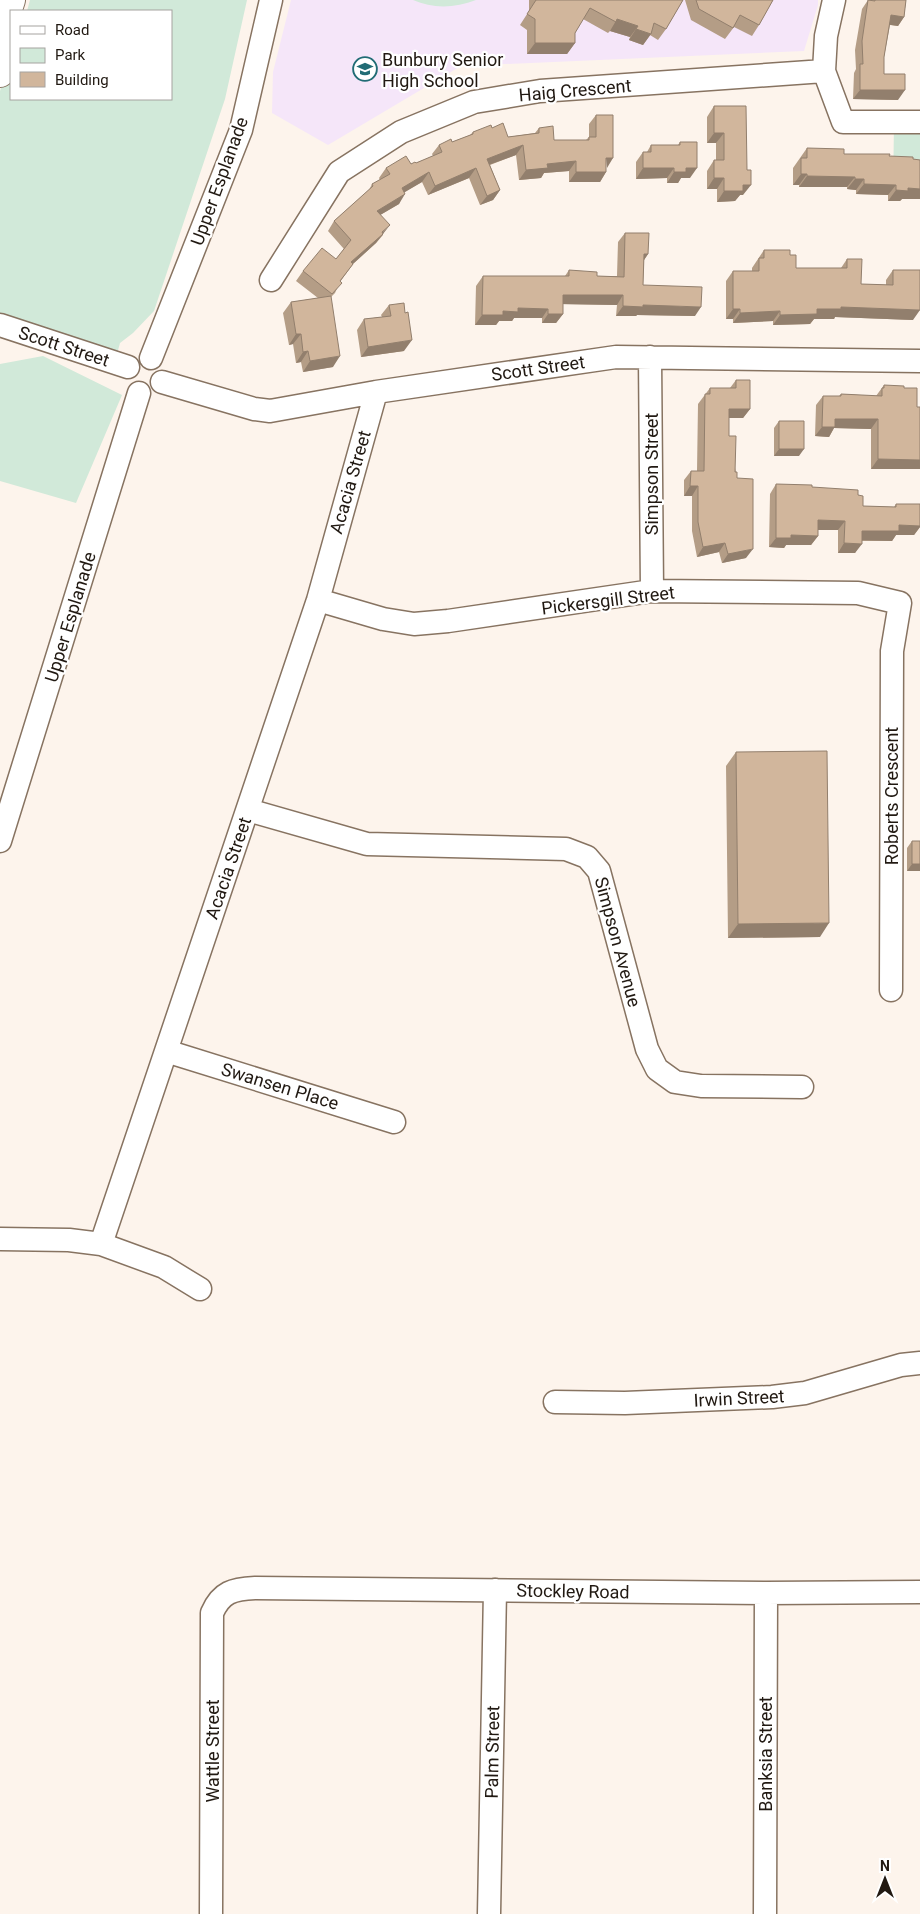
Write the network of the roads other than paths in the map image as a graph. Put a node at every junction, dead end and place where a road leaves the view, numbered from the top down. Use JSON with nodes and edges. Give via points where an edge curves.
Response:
{"nodes":[{"id":1,"x":11,"y":0,"type":"edge"},
{"id":2,"x":271,"y":0,"type":"edge"},
{"id":3,"x":834,"y":0,"type":"edge"},
{"id":4,"x":0,"y":33,"type":"edge"},
{"id":5,"x":10,"y":42,"type":"edge"},
{"id":6,"x":824,"y":71,"type":"junction"},
{"id":7,"x":0,"y":73,"type":"edge"},
{"id":8,"x":920,"y":122,"type":"edge"},
{"id":9,"x":272,"y":280,"type":"dead end"},
{"id":10,"x":0,"y":325,"type":"edge"},
{"id":11,"x":650,"y":357,"type":"junction"},
{"id":12,"x":151,"y":358,"type":"junction"},
{"id":13,"x":920,"y":360,"type":"edge"},
{"id":14,"x":128,"y":367,"type":"junction"},
{"id":15,"x":162,"y":382,"type":"junction"},
{"id":16,"x":376,"y":392,"type":"junction"},
{"id":17,"x":139,"y":393,"type":"junction"},
{"id":18,"x":652,"y":591,"type":"junction"},
{"id":19,"x":318,"y":600,"type":"junction"},
{"id":20,"x":900,"y":603,"type":"joint"},
{"id":21,"x":248,"y":810,"type":"junction"},
{"id":22,"x":0,"y":841,"type":"edge"},
{"id":23,"x":891,"y":990,"type":"dead end"},
{"id":24,"x":166,"y":1051,"type":"junction"},
{"id":25,"x":802,"y":1086,"type":"dead end"},
{"id":26,"x":394,"y":1122,"type":"dead end"},
{"id":27,"x":0,"y":1239,"type":"edge"},
{"id":28,"x":101,"y":1244,"type":"junction"},
{"id":29,"x":200,"y":1289,"type":"dead end"},
{"id":30,"x":920,"y":1363,"type":"edge"},
{"id":31,"x":554,"y":1402,"type":"dead end"},
{"id":32,"x":496,"y":1590,"type":"junction"},
{"id":33,"x":920,"y":1592,"type":"edge"},
{"id":34,"x":227,"y":1593,"type":"joint"},
{"id":35,"x":766,"y":1593,"type":"junction"},
{"id":36,"x":211,"y":1914,"type":"edge"},
{"id":37,"x":488,"y":1914,"type":"edge"},
{"id":38,"x":765,"y":1914,"type":"edge"}],
"edges":[{"from":1,"to":4,"type":"main road"},
{"from":2,"to":12,"type":"street","name":"Upper Esplanade","via":[[241,130]]},
{"from":3,"to":6,"type":"street","via":[[826,36]]},
{"from":5,"to":7,"type":"main road"},
{"from":6,"to":8,"type":"street","via":[[843,122]]},
{"from":6,"to":9,"type":"street","name":"Haig Crescent","via":[[540,91],[474,102],[401,132],[340,172]]},
{"from":10,"to":14,"type":"street","name":"Scott Street"},
{"from":11,"to":13,"type":"street","name":"Scott Street"},
{"from":11,"to":16,"type":"street","name":"Scott Street","via":[[616,356]]},
{"from":11,"to":18,"type":"street","name":"Simpson Street"},
{"from":12,"to":14,"type":"street","via":[[140,357]]},
{"from":12,"to":15,"type":"street","via":[[160,365]]},
{"from":14,"to":17,"type":"street","via":[[129,385]]},
{"from":15,"to":16,"type":"street","name":"Scott Street","via":[[270,411]]},
{"from":15,"to":17,"type":"street","via":[[155,391]]},
{"from":16,"to":19,"type":"street","name":"Acacia Street"},
{"from":17,"to":22,"type":"street","name":"Upper Esplanade"},
{"from":18,"to":19,"type":"street","name":"Pickersgill Street","via":[[414,624],[383,619]]},
{"from":18,"to":20,"type":"street","name":"Pickersgill Street","via":[[858,593]]},
{"from":19,"to":21,"type":"street","name":"Acacia Street"},
{"from":20,"to":23,"type":"street","name":"Roberts Crescent","via":[[892,651]]},
{"from":21,"to":24,"type":"street","name":"Acacia Street"},
{"from":21,"to":25,"type":"street","name":"Simpson Avenue","via":[[367,844],[566,849],[586,857],[599,871],[647,1049],[657,1068],[675,1082],[701,1086]]},
{"from":24,"to":26,"type":"street","name":"Swansen Place"},
{"from":24,"to":28,"type":"street","name":"Acacia Street"},
{"from":27,"to":28,"type":"street"},
{"from":28,"to":29,"type":"street","via":[[164,1267]]},
{"from":30,"to":31,"type":"street","name":"Irwin Street","via":[[780,1396]]},
{"from":32,"to":34,"type":"street","name":"Stockley Road","via":[[255,1588]]},
{"from":32,"to":35,"type":"street","name":"Stockley Road"},
{"from":32,"to":37,"type":"street","name":"Palm Street"},
{"from":33,"to":35,"type":"street","name":"Stockley Road"},
{"from":34,"to":36,"type":"street","name":"Wattle Street","via":[[217,1601],[212,1613]]},
{"from":35,"to":38,"type":"street","name":"Banksia Street"}]}
